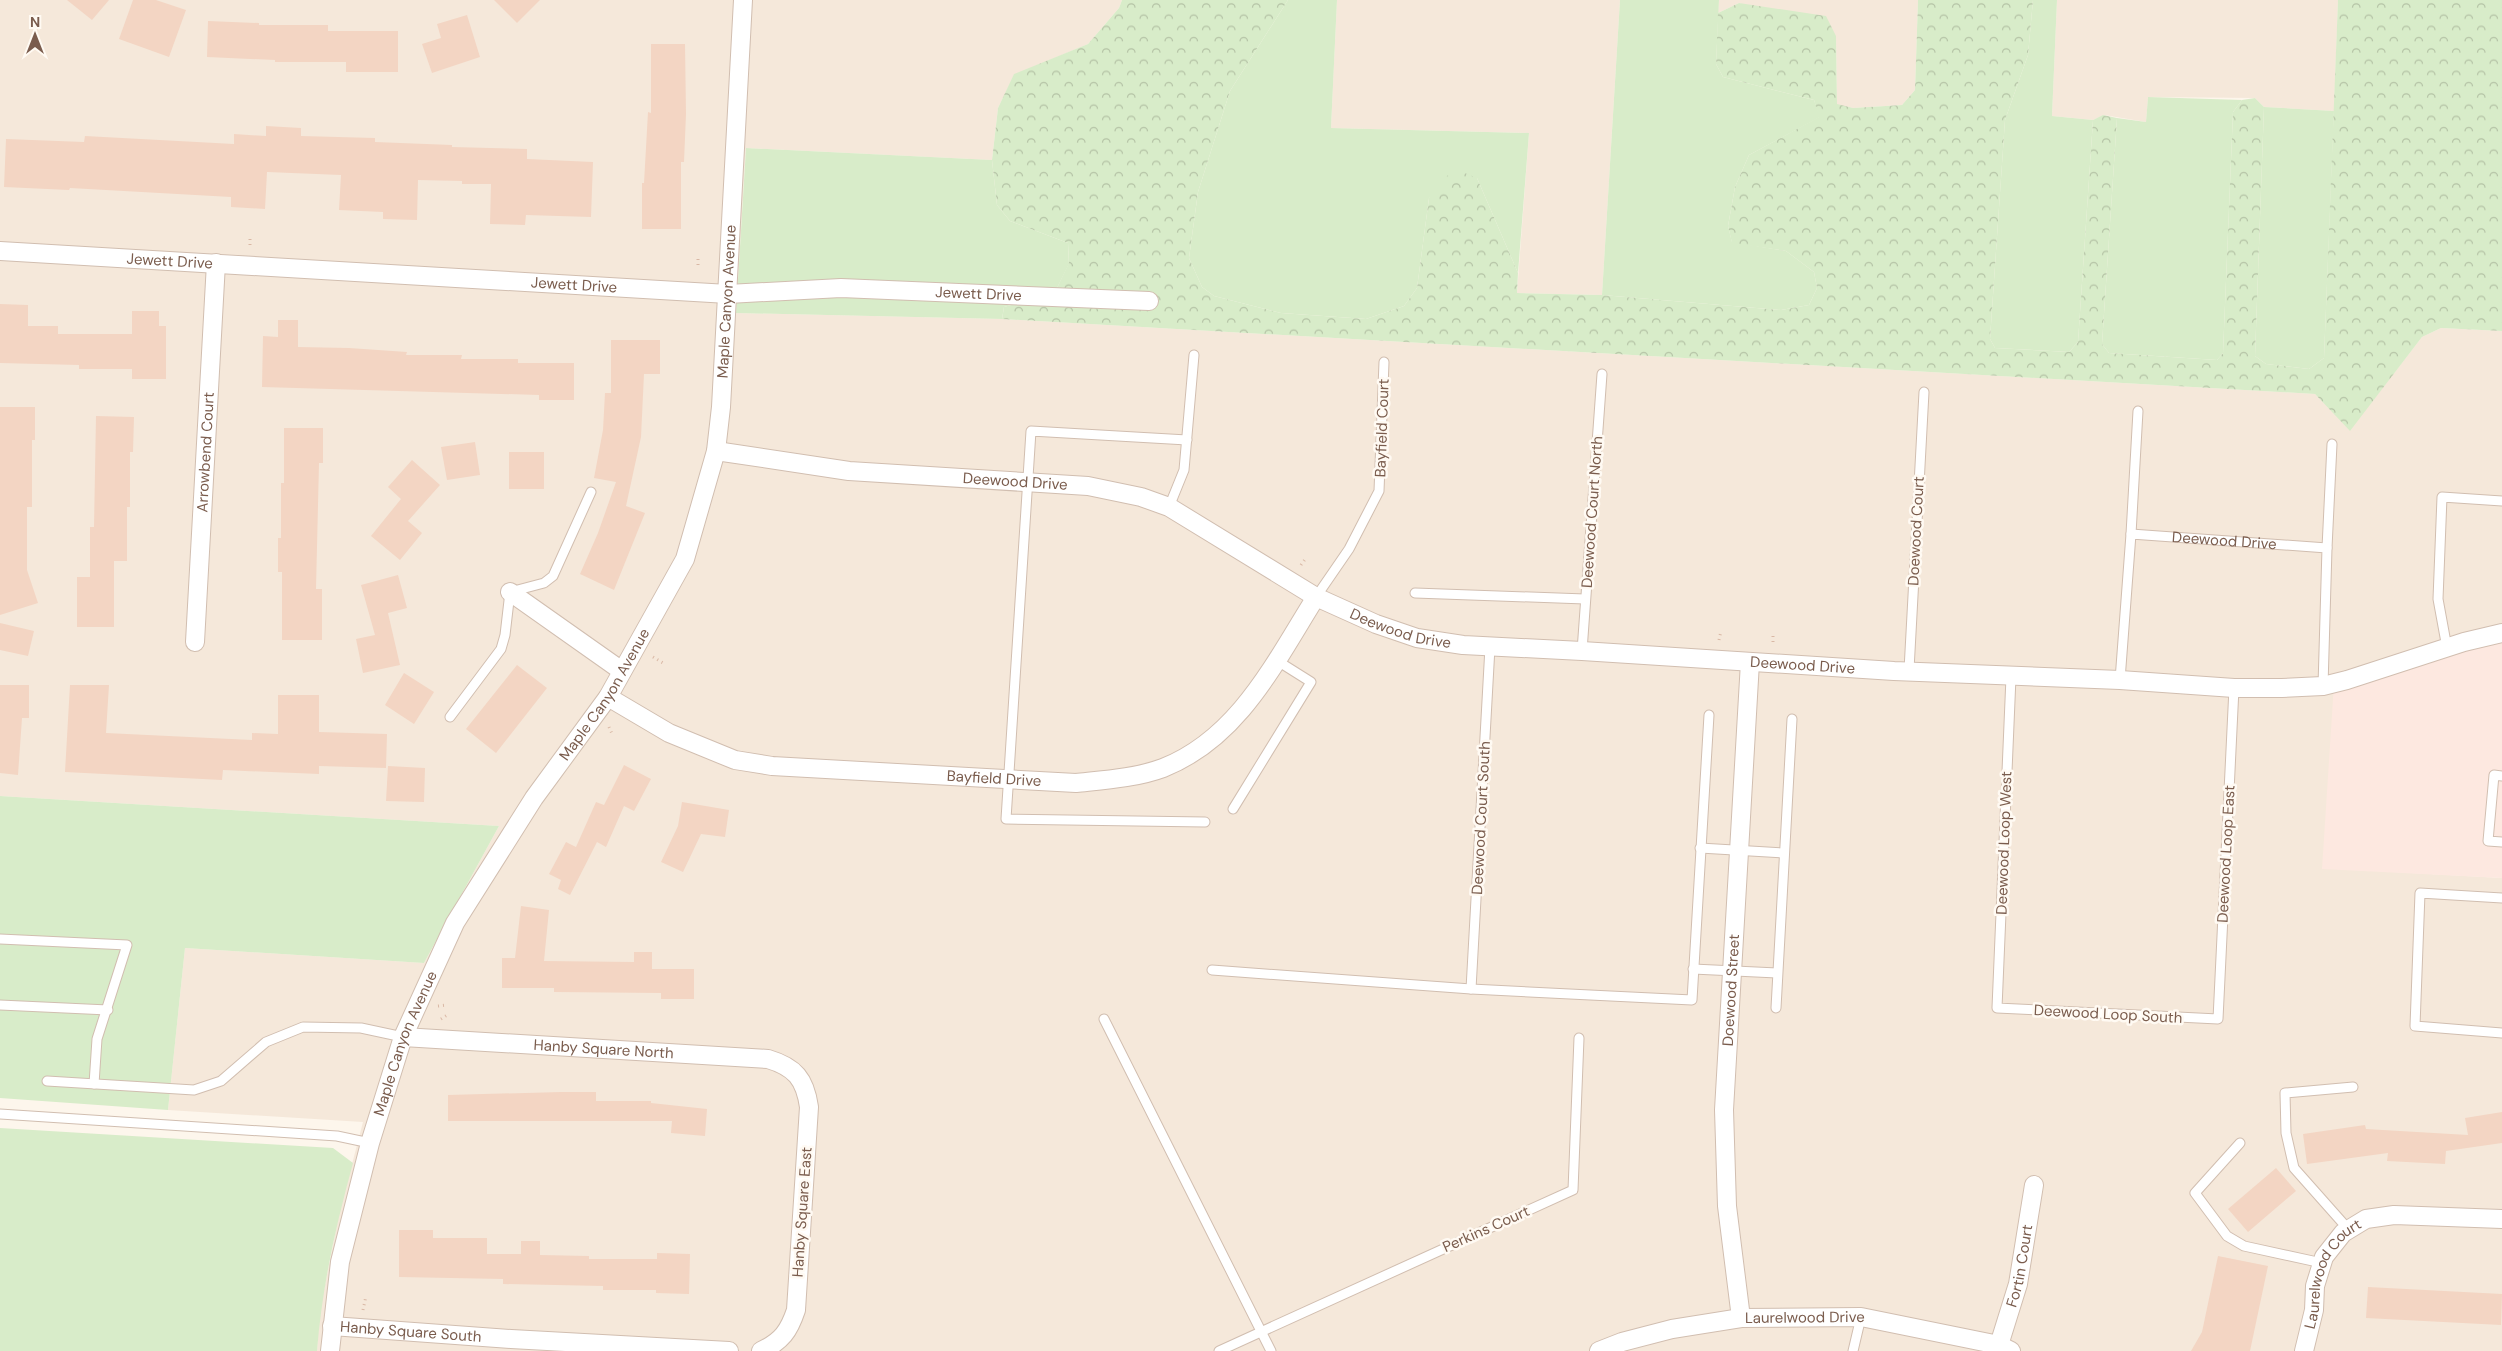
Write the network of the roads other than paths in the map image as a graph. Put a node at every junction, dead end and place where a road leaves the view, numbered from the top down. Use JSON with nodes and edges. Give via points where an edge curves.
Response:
{"nodes":[{"id":1,"x":743,"y":0,"type":"edge"},
{"id":2,"x":0,"y":251,"type":"edge"},
{"id":3,"x":216,"y":263,"type":"junction"},
{"id":4,"x":728,"y":294,"type":"junction"},
{"id":5,"x":1149,"y":301,"type":"dead end"},
{"id":6,"x":1194,"y":355,"type":"dead end"},
{"id":7,"x":1384,"y":362,"type":"dead end"},
{"id":8,"x":1602,"y":374,"type":"dead end"},
{"id":9,"x":1924,"y":392,"type":"dead end"},
{"id":10,"x":2138,"y":411,"type":"dead end"},
{"id":11,"x":1187,"y":440,"type":"junction"},
{"id":12,"x":2332,"y":444,"type":"dead end"},
{"id":13,"x":716,"y":451,"type":"junction"},
{"id":14,"x":1027,"y":481,"type":"junction"},
{"id":15,"x":591,"y":492,"type":"dead end"},
{"id":16,"x":2502,"y":501,"type":"edge"},
{"id":17,"x":1169,"y":507,"type":"junction"},
{"id":18,"x":2131,"y":534,"type":"junction"},
{"id":19,"x":2327,"y":548,"type":"junction"},
{"id":20,"x":510,"y":592,"type":"junction"},
{"id":21,"x":1415,"y":593,"type":"dead end"},
{"id":22,"x":1316,"y":597,"type":"junction"},
{"id":23,"x":1586,"y":599,"type":"junction"},
{"id":24,"x":2502,"y":633,"type":"edge"},
{"id":25,"x":195,"y":642,"type":"dead end"},
{"id":26,"x":1490,"y":647,"type":"junction"},
{"id":27,"x":2447,"y":648,"type":"junction"},
{"id":28,"x":1582,"y":650,"type":"junction"},
{"id":29,"x":1276,"y":660,"type":"junction"},
{"id":30,"x":1750,"y":662,"type":"junction"},
{"id":31,"x":1909,"y":670,"type":"junction"},
{"id":32,"x":622,"y":671,"type":"junction"},
{"id":33,"x":2012,"y":677,"type":"junction"},
{"id":34,"x":2120,"y":680,"type":"junction"},
{"id":35,"x":2322,"y":686,"type":"junction"},
{"id":36,"x":2234,"y":688,"type":"junction"},
{"id":37,"x":608,"y":697,"type":"junction"},
{"id":38,"x":1709,"y":715,"type":"dead end"},
{"id":39,"x":450,"y":716,"type":"dead end"},
{"id":40,"x":1792,"y":719,"type":"dead end"},
{"id":41,"x":2502,"y":776,"type":"edge"},
{"id":42,"x":1008,"y":779,"type":"junction"},
{"id":43,"x":1233,"y":809,"type":"dead end"},
{"id":44,"x":1205,"y":822,"type":"dead end"},
{"id":45,"x":2502,"y":842,"type":"edge"},
{"id":46,"x":1700,"y":848,"type":"junction"},
{"id":47,"x":1739,"y":851,"type":"junction"},
{"id":48,"x":1784,"y":853,"type":"junction"},
{"id":49,"x":2502,"y":898,"type":"edge"},
{"id":50,"x":0,"y":939,"type":"edge"},
{"id":51,"x":1693,"y":969,"type":"junction"},
{"id":52,"x":1212,"y":970,"type":"dead end"},
{"id":53,"x":1732,"y":971,"type":"junction"},
{"id":54,"x":1777,"y":973,"type":"junction"},
{"id":55,"x":1471,"y":989,"type":"junction"},
{"id":56,"x":0,"y":1005,"type":"edge"},
{"id":57,"x":1776,"y":1008,"type":"dead end"},
{"id":58,"x":1997,"y":1008,"type":"joint"},
{"id":59,"x":108,"y":1010,"type":"junction"},
{"id":60,"x":1104,"y":1020,"type":"dead end"},
{"id":61,"x":2218,"y":1020,"type":"joint"},
{"id":62,"x":2502,"y":1032,"type":"edge"},
{"id":63,"x":403,"y":1037,"type":"junction"},
{"id":64,"x":1579,"y":1038,"type":"dead end"},
{"id":65,"x":799,"y":1077,"type":"joint"},
{"id":66,"x":47,"y":1081,"type":"dead end"},
{"id":67,"x":94,"y":1084,"type":"junction"},
{"id":68,"x":2352,"y":1087,"type":"dead end"},
{"id":69,"x":0,"y":1114,"type":"edge"},
{"id":70,"x":370,"y":1143,"type":"junction"},
{"id":71,"x":2240,"y":1143,"type":"dead end"},
{"id":72,"x":2034,"y":1185,"type":"dead end"},
{"id":73,"x":2502,"y":1219,"type":"edge"},
{"id":74,"x":2349,"y":1230,"type":"junction"},
{"id":75,"x":2322,"y":1264,"type":"junction"},
{"id":76,"x":1861,"y":1317,"type":"junction"},
{"id":77,"x":1741,"y":1318,"type":"junction"},
{"id":78,"x":332,"y":1326,"type":"junction"},
{"id":79,"x":1261,"y":1332,"type":"junction"},
{"id":80,"x":2005,"y":1348,"type":"edge"},
{"id":81,"x":330,"y":1351,"type":"edge"},
{"id":82,"x":729,"y":1351,"type":"edge"},
{"id":83,"x":761,"y":1351,"type":"edge"},
{"id":84,"x":1219,"y":1351,"type":"edge"},
{"id":85,"x":1271,"y":1351,"type":"edge"},
{"id":86,"x":1599,"y":1351,"type":"edge"},
{"id":87,"x":1853,"y":1351,"type":"edge"},
{"id":88,"x":2304,"y":1351,"type":"edge"}],
"edges":[{"from":1,"to":4,"type":"street","name":"Maple Canyon Avenue"},
{"from":2,"to":3,"type":"street","name":"Jewett Drive"},
{"from":3,"to":4,"type":"street","name":"Jewett Drive"},
{"from":3,"to":25,"type":"street","name":"Arrowbend Court"},
{"from":4,"to":5,"type":"street","name":"Jewett Drive","via":[[841,288]]},
{"from":4,"to":13,"type":"street","name":"Maple Canyon Avenue"},
{"from":6,"to":11,"type":"lane"},
{"from":7,"to":22,"type":"lane","name":"Bayfield Court","via":[[1379,491],[1349,549]]},
{"from":8,"to":23,"type":"lane","name":"Deewood Court North"},
{"from":9,"to":31,"type":"lane","name":"Doewood Court"},
{"from":10,"to":18,"type":"lane"},
{"from":11,"to":14,"type":"lane","via":[[1031,431]]},
{"from":11,"to":17,"type":"lane","via":[[1184,470]]},
{"from":12,"to":19,"type":"lane"},
{"from":13,"to":14,"type":"street","name":"Deewood Drive","via":[[849,471]]},
{"from":13,"to":32,"type":"street","name":"Maple Canyon Avenue","via":[[685,559]]},
{"from":14,"to":17,"type":"street","name":"Deewood Drive","via":[[1088,486],[1141,497]]},
{"from":14,"to":42,"type":"lane"},
{"from":15,"to":20,"type":"lane","via":[[553,576],[544,584]]},
{"from":16,"to":27,"type":"lane","via":[[2442,497],[2438,599]]},
{"from":17,"to":22,"type":"street","name":"Deewood Drive"},
{"from":18,"to":19,"type":"lane","name":"Deewood Drive"},
{"from":18,"to":34,"type":"lane"},
{"from":19,"to":35,"type":"lane"},
{"from":20,"to":32,"type":"street"},
{"from":20,"to":39,"type":"lane","via":[[501,649]]},
{"from":21,"to":23,"type":"lane"},
{"from":22,"to":26,"type":"street","name":"Deewood Drive","via":[[1417,638]]},
{"from":22,"to":29,"type":"street","name":"Bayfield Drive"},
{"from":23,"to":28,"type":"lane","name":"Deewood Court North"},
{"from":24,"to":27,"type":"street","name":"Deewood Drive"},
{"from":26,"to":28,"type":"street","name":"Deewood Drive"},
{"from":26,"to":55,"type":"lane","name":"Deewood Court South"},
{"from":27,"to":35,"type":"street","name":"Deewood Drive"},
{"from":28,"to":30,"type":"street","name":"Deewood Drive"},
{"from":29,"to":42,"type":"street","name":"Bayfield Drive","via":[[1250,701],[1223,730],[1194,753],[1162,768],[1076,783]]},
{"from":29,"to":43,"type":"lane","via":[[1311,682]]},
{"from":30,"to":31,"type":"street","name":"Deewood Drive"},
{"from":30,"to":47,"type":"street","name":"Doewood Street"},
{"from":31,"to":33,"type":"street","name":"Deewood Drive"},
{"from":32,"to":37,"type":"street","name":"Maple Canyon Avenue"},
{"from":33,"to":34,"type":"street","name":"Deewood Drive"},
{"from":33,"to":58,"type":"lane","name":"Deewood Loop West"},
{"from":34,"to":36,"type":"street","name":"Deewood Drive"},
{"from":35,"to":36,"type":"street","name":"Deewood Drive"},
{"from":36,"to":61,"type":"lane","name":"Deewood Loop East"},
{"from":37,"to":42,"type":"street","name":"Bayfield Drive","via":[[669,734],[735,760],[772,766]]},
{"from":37,"to":63,"type":"street","name":"Maple Canyon Avenue","via":[[534,798],[455,922]]},
{"from":38,"to":46,"type":"lane"},
{"from":40,"to":48,"type":"lane"},
{"from":41,"to":45,"type":"lane","via":[[2494,776],[2488,842]]},
{"from":42,"to":44,"type":"lane","via":[[1006,819]]},
{"from":46,"to":47,"type":"lane"},
{"from":46,"to":51,"type":"lane"},
{"from":47,"to":48,"type":"lane"},
{"from":47,"to":53,"type":"street","name":"Doewood Street"},
{"from":48,"to":54,"type":"lane"},
{"from":49,"to":62,"type":"lane","via":[[2420,893],[2415,1026]]},
{"from":50,"to":59,"type":"lane","via":[[127,945]]},
{"from":51,"to":53,"type":"lane"},
{"from":51,"to":55,"type":"lane","via":[[1692,1000]]},
{"from":52,"to":55,"type":"lane"},
{"from":53,"to":54,"type":"lane"},
{"from":53,"to":77,"type":"street","name":"Doewood Street","via":[[1724,1110],[1727,1206]]},
{"from":54,"to":57,"type":"lane"},
{"from":56,"to":59,"type":"lane"},
{"from":58,"to":61,"type":"lane","name":"Deewood Loop South"},
{"from":59,"to":67,"type":"lane","via":[[97,1039]]},
{"from":60,"to":79,"type":"lane"},
{"from":63,"to":65,"type":"street","name":"Hanby Square North","via":[[768,1059],[786,1064]]},
{"from":63,"to":67,"type":"lane","via":[[361,1028],[303,1027],[266,1042],[221,1081],[194,1090]]},
{"from":63,"to":70,"type":"street","name":"Maple Canyon Avenue"},
{"from":64,"to":79,"type":"lane","name":"Perkins Court","via":[[1573,1190]]},
{"from":65,"to":83,"type":"street","name":"Hanby Square East","via":[[809,1107],[796,1310],[790,1328],[778,1343]]},
{"from":66,"to":67,"type":"lane"},
{"from":68,"to":74,"type":"lane","via":[[2285,1093],[2286,1133],[2294,1168]]},
{"from":69,"to":70,"type":"lane","via":[[337,1136]]},
{"from":70,"to":78,"type":"street","name":"Maple Canyon Avenue","via":[[340,1262]]},
{"from":71,"to":75,"type":"lane","via":[[2195,1193],[2228,1236],[2244,1246]]},
{"from":72,"to":80,"type":"street","name":"Fortin Court"},
{"from":73,"to":74,"type":"street","name":"Laurelwood Court","via":[[2394,1215],[2366,1219]]},
{"from":74,"to":75,"type":"street","name":"Laurelwood Court","via":[[2343,1233]]},
{"from":75,"to":88,"type":"street","name":"Laurelwood Court"},
{"from":76,"to":77,"type":"street","name":"Laurelwood Drive"},
{"from":76,"to":80,"type":"street","name":"Laurelwood Drive"},
{"from":76,"to":87,"type":"lane"},
{"from":77,"to":86,"type":"street","name":"Laurelwood Drive","via":[[1672,1329]]},
{"from":78,"to":81,"type":"street","name":"Maple Canyon Avenue"},
{"from":78,"to":82,"type":"street","name":"Hanby Square South"},
{"from":79,"to":84,"type":"lane","name":"Perkins Court"},
{"from":79,"to":85,"type":"lane"}]}
